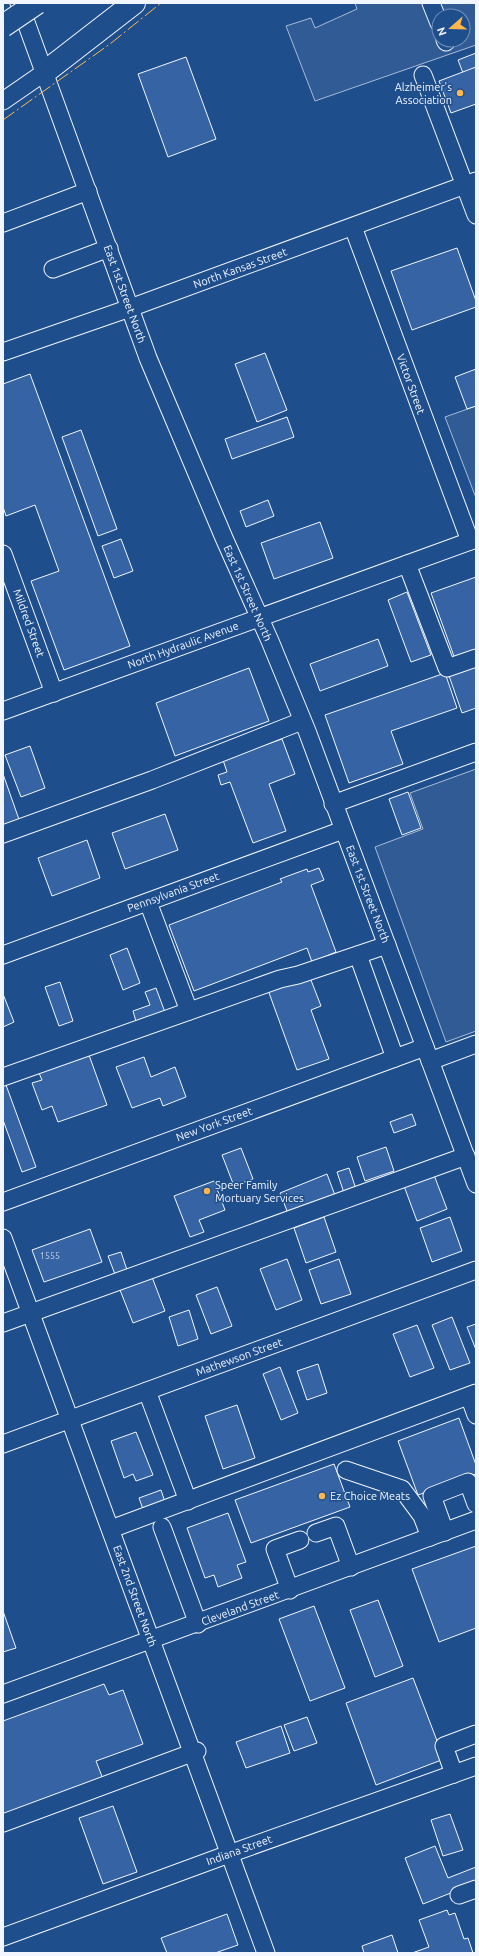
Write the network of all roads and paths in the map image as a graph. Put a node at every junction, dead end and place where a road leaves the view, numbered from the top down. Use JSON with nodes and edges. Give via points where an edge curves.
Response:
{"nodes":[{"id":1,"x":19,"y":3,"type":"edge"},
{"id":2,"x":134,"y":3,"type":"edge"},
{"id":3,"x":31,"y":11,"type":"edge"},
{"id":4,"x":3,"y":26,"type":"edge"},
{"id":5,"x":45,"y":72,"type":"junction"},
{"id":6,"x":423,"y":75,"type":"dead end"},
{"id":7,"x":3,"y":101,"type":"edge"},
{"id":8,"x":470,"y":183,"type":"edge"},
{"id":9,"x":88,"y":191,"type":"junction"},
{"id":10,"x":476,"y":216,"type":"edge"},
{"id":11,"x":3,"y":223,"type":"edge"},
{"id":12,"x":353,"y":227,"type":"junction"},
{"id":13,"x":108,"y":248,"type":"junction"},
{"id":14,"x":53,"y":269,"type":"dead end"},
{"id":15,"x":130,"y":308,"type":"junction"},
{"id":16,"x":3,"y":352,"type":"edge"},
{"id":17,"x":473,"y":540,"type":"edge"},
{"id":18,"x":3,"y":554,"type":"edge"},
{"id":19,"x":407,"y":564,"type":"junction"},
{"id":20,"x":259,"y":617,"type":"junction"},
{"id":21,"x":476,"y":658,"type":"edge"},
{"id":22,"x":54,"y":693,"type":"junction"},
{"id":23,"x":3,"y":711,"type":"edge"},
{"id":24,"x":302,"y":721,"type":"junction"},
{"id":25,"x":476,"y":752,"type":"edge"},
{"id":26,"x":334,"y":804,"type":"junction"},
{"id":27,"x":343,"y":830,"type":"junction"},
{"id":28,"x":3,"y":834,"type":"edge"},
{"id":29,"x":148,"y":902,"type":"junction"},
{"id":30,"x":386,"y":945,"type":"junction"},
{"id":31,"x":3,"y":955,"type":"edge"},
{"id":32,"x":358,"y":955,"type":"junction"},
{"id":33,"x":189,"y":1011,"type":"junction"},
{"id":34,"x":476,"y":1044,"type":"edge"},
{"id":35,"x":427,"y":1054,"type":"junction"},
{"id":36,"x":394,"y":1058,"type":"junction"},
{"id":37,"x":3,"y":1077,"type":"edge"},
{"id":38,"x":466,"y":1156,"type":"junction"},
{"id":39,"x":476,"y":1184,"type":"edge"},
{"id":40,"x":3,"y":1202,"type":"edge"},
{"id":41,"x":3,"y":1238,"type":"edge"},
{"id":42,"x":476,"y":1270,"type":"edge"},
{"id":43,"x":31,"y":1313,"type":"junction"},
{"id":44,"x":3,"y":1323,"type":"edge"},
{"id":45,"x":147,"y":1391,"type":"junction"},
{"id":46,"x":472,"y":1395,"type":"edge"},
{"id":47,"x":476,"y":1415,"type":"edge"},
{"id":48,"x":70,"y":1419,"type":"junction"},
{"id":49,"x":3,"y":1444,"type":"edge"},
{"id":50,"x":346,"y":1470,"type":"dead end"},
{"id":51,"x":188,"y":1501,"type":"junction"},
{"id":52,"x":476,"y":1504,"type":"edge"},
{"id":53,"x":476,"y":1520,"type":"edge"},
{"id":54,"x":162,"y":1526,"type":"dead end"},
{"id":55,"x":111,"y":1529,"type":"junction"},
{"id":56,"x":316,"y":1533,"type":"dead end"},
{"id":57,"x":437,"y":1534,"type":"junction"},
{"id":58,"x":300,"y":1540,"type":"dead end"},
{"id":59,"x":351,"y":1567,"type":"junction"},
{"id":60,"x":290,"y":1590,"type":"junction"},
{"id":61,"x":198,"y":1624,"type":"junction"},
{"id":62,"x":152,"y":1641,"type":"junction"},
{"id":63,"x":3,"y":1694,"type":"edge"},
{"id":64,"x":476,"y":1734,"type":"edge"},
{"id":65,"x":195,"y":1752,"type":"junction"},
{"id":66,"x":476,"y":1766,"type":"edge"},
{"id":67,"x":454,"y":1774,"type":"junction"},
{"id":68,"x":3,"y":1823,"type":"edge"},
{"id":69,"x":229,"y":1854,"type":"junction"},
{"id":70,"x":476,"y":1889,"type":"edge"},
{"id":71,"x":459,"y":1895,"type":"dead end"},
{"id":72,"x":3,"y":1938,"type":"edge"},
{"id":73,"x":266,"y":1953,"type":"edge"}],
"edges":[{"from":1,"to":3,"type":"street","name":"East 1st Street North"},
{"from":2,"to":5,"type":"highway"},
{"from":3,"to":4,"type":"highway","bridge":true},
{"from":3,"to":5,"type":"street","name":"East 1st Street North"},
{"from":5,"to":7,"type":"street"},
{"from":5,"to":9,"type":"street","name":"East 1st Street North"},
{"from":6,"to":8,"type":"street"},
{"from":8,"to":10,"type":"street"},
{"from":8,"to":12,"type":"street","name":"North Kansas Street"},
{"from":9,"to":11,"type":"street"},
{"from":9,"to":13,"type":"street","name":"East 1st Street North"},
{"from":12,"to":15,"type":"street","name":"North Kansas Street"},
{"from":12,"to":17,"type":"street","name":"Victor Street"},
{"from":13,"to":14,"type":"street"},
{"from":13,"to":15,"type":"street","name":"East 1st Street North"},
{"from":15,"to":16,"type":"street","name":"North Kansas Street"},
{"from":15,"to":20,"type":"street","name":"East 1st Street North","via":[[151,365]]},
{"from":17,"to":19,"type":"street","name":"North Hydraulic Avenue"},
{"from":18,"to":22,"type":"street","name":"Mildred Street"},
{"from":19,"to":20,"type":"street","name":"North Hydraulic Avenue"},
{"from":19,"to":21,"type":"street","via":[[447,668]]},
{"from":20,"to":22,"type":"street","name":"North Hydraulic Avenue"},
{"from":20,"to":24,"type":"street","name":"East 1st Street North"},
{"from":22,"to":23,"type":"street","name":"North Hydraulic Avenue"},
{"from":24,"to":26,"type":"street","name":"East 1st Street North"},
{"from":24,"to":28,"type":"street","via":[[152,780]]},
{"from":25,"to":26,"type":"street"},
{"from":26,"to":27,"type":"street","name":"East 1st Street North"},
{"from":27,"to":29,"type":"street","name":"Pennsylvania Street"},
{"from":27,"to":30,"type":"street","name":"East 1st Street North"},
{"from":29,"to":31,"type":"street","name":"Pennsylvania Street"},
{"from":29,"to":33,"type":"street"},
{"from":30,"to":32,"type":"street"},
{"from":30,"to":35,"type":"street","name":"East 1st Street North"},
{"from":32,"to":33,"type":"street"},
{"from":32,"to":36,"type":"street"},
{"from":33,"to":37,"type":"street"},
{"from":34,"to":35,"type":"street","name":"New York Street"},
{"from":35,"to":36,"type":"street","name":"New York Street"},
{"from":35,"to":38,"type":"street","name":"East 1st Street North"},
{"from":36,"to":40,"type":"street","name":"New York Street"},
{"from":38,"to":39,"type":"street","name":"East 1st Street North"},
{"from":38,"to":43,"type":"street"},
{"from":41,"to":43,"type":"street","name":"East 2nd Street North"},
{"from":42,"to":45,"type":"street","name":"Mathewson Street"},
{"from":43,"to":44,"type":"street"},
{"from":43,"to":48,"type":"street","name":"East 2nd Street North"},
{"from":45,"to":48,"type":"street","name":"Mathewson Street"},
{"from":45,"to":51,"type":"street"},
{"from":46,"to":47,"type":"street"},
{"from":46,"to":51,"type":"street"},
{"from":48,"to":49,"type":"street","name":"Mathewson Street"},
{"from":48,"to":55,"type":"street","name":"East 2nd Street North"},
{"from":50,"to":57,"type":"street","via":[[402,1489]]},
{"from":51,"to":55,"type":"street"},
{"from":52,"to":57,"type":"street","via":[[468,1482],[432,1496]]},
{"from":53,"to":57,"type":"street","name":"Cleveland Street"},
{"from":54,"to":61,"type":"street"},
{"from":55,"to":62,"type":"street","name":"East 2nd Street North"},
{"from":56,"to":59,"type":"street","via":[[336,1526]]},
{"from":57,"to":59,"type":"street","name":"Cleveland Street"},
{"from":58,"to":60,"type":"street","via":[[275,1549]]},
{"from":59,"to":60,"type":"street","name":"Cleveland Street"},
{"from":60,"to":61,"type":"street","name":"Cleveland Street"},
{"from":61,"to":62,"type":"street","name":"Cleveland Street"},
{"from":62,"to":63,"type":"street","name":"Cleveland Street"},
{"from":62,"to":65,"type":"street","name":"East 2nd Street North"},
{"from":64,"to":67,"type":"street","via":[[444,1746]]},
{"from":65,"to":68,"type":"street"},
{"from":65,"to":69,"type":"street","name":"East 2nd Street North"},
{"from":66,"to":67,"type":"street","name":"Indiana Street"},
{"from":67,"to":69,"type":"street","name":"Indiana Street"},
{"from":69,"to":72,"type":"street","name":"Indiana Street"},
{"from":69,"to":73,"type":"street","name":"East 2nd Street North"},
{"from":70,"to":71,"type":"street"}]}
